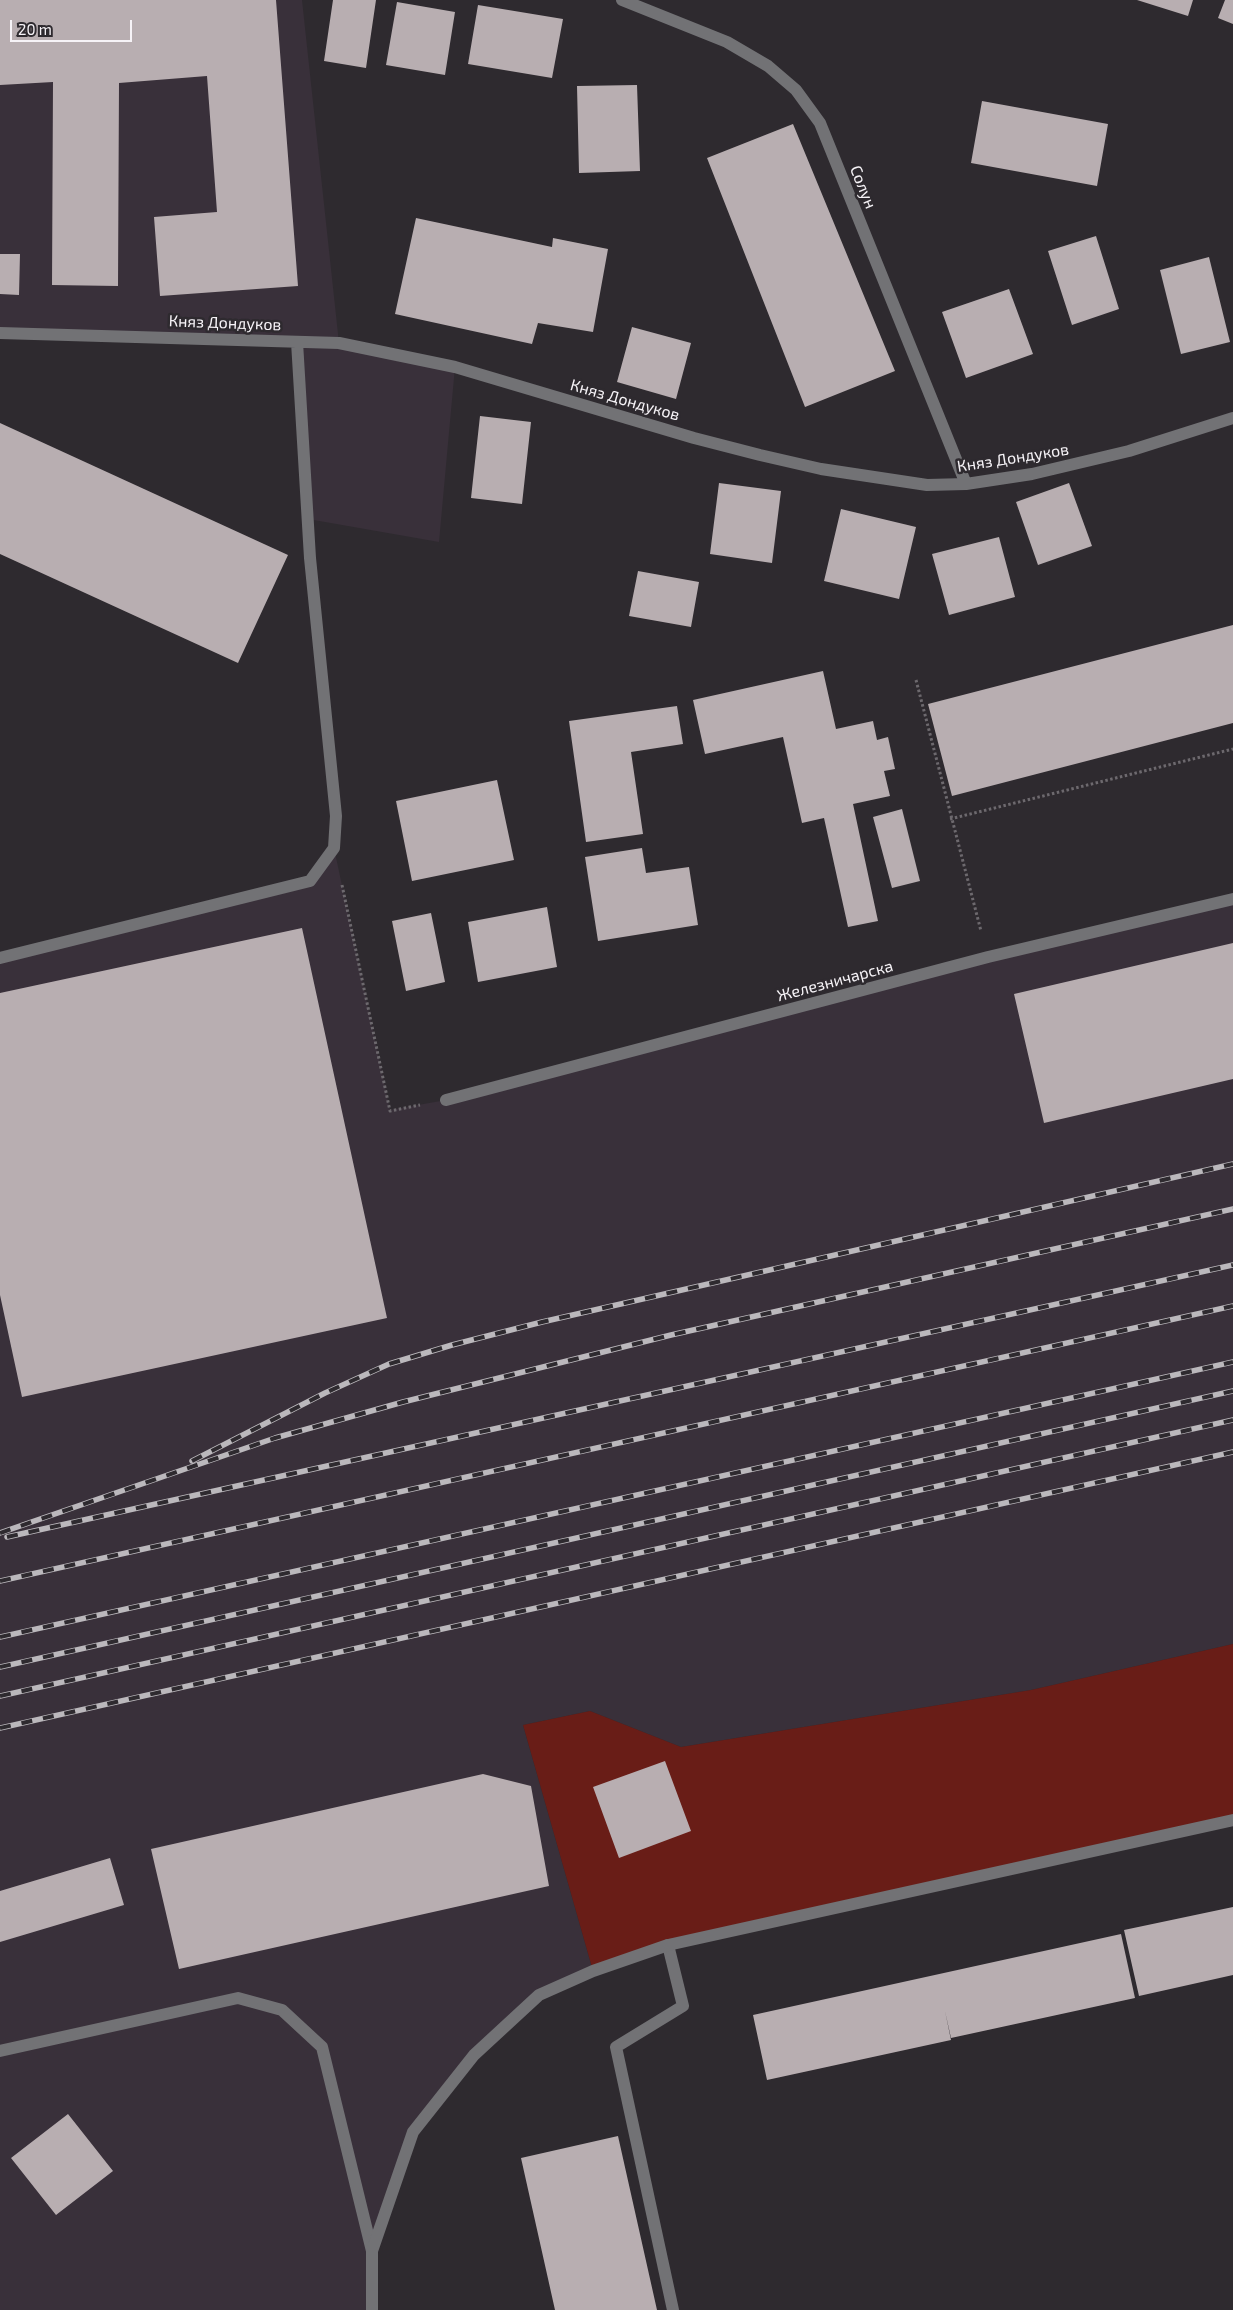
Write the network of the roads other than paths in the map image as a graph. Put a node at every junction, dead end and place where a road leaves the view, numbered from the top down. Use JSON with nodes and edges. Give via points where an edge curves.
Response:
{"nodes":[{"id":1,"x":622,"y":0,"type":"edge"},
{"id":2,"x":0,"y":333,"type":"edge"},
{"id":3,"x":297,"y":342,"type":"junction"},
{"id":4,"x":1233,"y":418,"type":"edge"},
{"id":5,"x":966,"y":484,"type":"junction"},
{"id":6,"x":1233,"y":899,"type":"edge"},
{"id":7,"x":0,"y":958,"type":"edge"},
{"id":8,"x":446,"y":1100,"type":"road end"},
{"id":9,"x":1233,"y":1820,"type":"edge"},
{"id":10,"x":668,"y":1945,"type":"junction"},
{"id":11,"x":0,"y":2051,"type":"edge"},
{"id":12,"x":372,"y":2251,"type":"junction"},
{"id":13,"x":372,"y":2310,"type":"edge"},
{"id":14,"x":673,"y":2310,"type":"edge"}],
"edges":[{"from":1,"to":5,"type":"street","name":"Солун","via":[[727,42],[768,66],[796,90],[820,123]]},
{"from":2,"to":3,"type":"street","name":"Княз Дондуков"},
{"from":3,"to":5,"type":"street","name":"Княз Дондуков","via":[[339,343],[456,367],[694,438],[821,469],[926,485]]},
{"from":3,"to":7,"type":"street","via":[[310,558],[336,816],[334,848],[310,881]]},
{"from":4,"to":5,"type":"street","name":"Княз Дондуков","via":[[1129,451],[1032,474]]},
{"from":6,"to":8,"type":"street","name":"Железничарска","via":[[988,957]]},
{"from":9,"to":10,"type":"street"},
{"from":10,"to":12,"type":"street","via":[[592,1971],[539,1995],[474,2055],[413,2132]]},
{"from":10,"to":14,"type":"street","via":[[683,2006],[616,2047]]},
{"from":11,"to":12,"type":"street","via":[[238,1998],[282,2010],[322,2047]]},
{"from":12,"to":13,"type":"street"}]}
